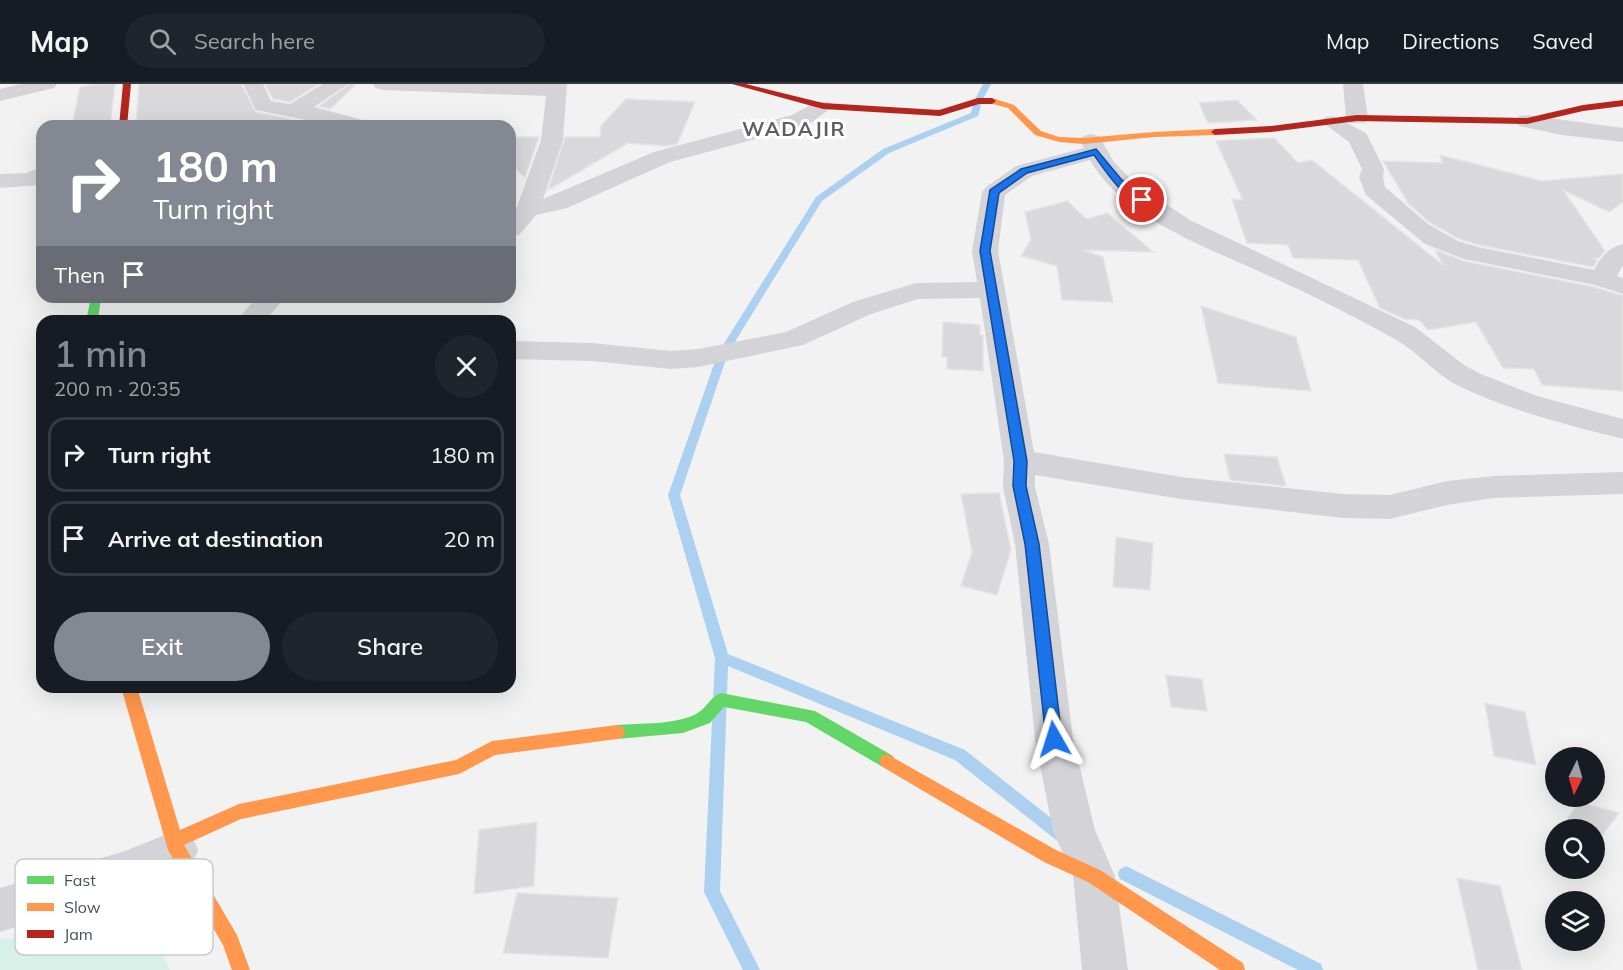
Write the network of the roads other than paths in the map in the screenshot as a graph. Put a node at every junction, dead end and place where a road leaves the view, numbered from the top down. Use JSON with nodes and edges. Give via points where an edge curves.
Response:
{"nodes":[{"id":1,"x":47,"y":84,"type":"edge"},
{"id":2,"x":127,"y":84,"type":"edge"},
{"id":3,"x":253,"y":84,"type":"edge"},
{"id":4,"x":338,"y":84,"type":"edge"},
{"id":5,"x":383,"y":84,"type":"edge"},
{"id":6,"x":736,"y":84,"type":"edge"},
{"id":7,"x":1353,"y":84,"type":"edge"},
{"id":8,"x":557,"y":87,"type":"edge"},
{"id":9,"x":0,"y":95,"type":"edge"},
{"id":10,"x":1623,"y":103,"type":"edge"},
{"id":11,"x":823,"y":106,"type":"junction"},
{"id":12,"x":294,"y":110,"type":"junction"},
{"id":13,"x":124,"y":120,"type":"edge"},
{"id":14,"x":338,"y":120,"type":"edge"},
{"id":15,"x":1345,"y":120,"type":"junction"},
{"id":16,"x":1527,"y":121,"type":"junction"},
{"id":17,"x":1623,"y":135,"type":"edge"},
{"id":18,"x":1094,"y":146,"type":"junction"},
{"id":19,"x":36,"y":177,"type":"edge"},
{"id":20,"x":0,"y":181,"type":"edge"},
{"id":21,"x":528,"y":208,"type":"junction"},
{"id":22,"x":516,"y":223,"type":"edge"},
{"id":23,"x":1623,"y":252,"type":"edge"},
{"id":24,"x":1613,"y":283,"type":"edge"},
{"id":25,"x":993,"y":290,"type":"junction"},
{"id":26,"x":266,"y":303,"type":"edge"},
{"id":27,"x":256,"y":315,"type":"edge"},
{"id":28,"x":516,"y":350,"type":"edge"},
{"id":29,"x":1623,"y":429,"type":"edge"},
{"id":30,"x":1020,"y":461,"type":"junction"},
{"id":31,"x":1623,"y":483,"type":"edge"},
{"id":32,"x":131,"y":693,"type":"edge"},
{"id":33,"x":176,"y":846,"type":"junction"},
{"id":34,"x":150,"y":859,"type":"edge"},
{"id":35,"x":184,"y":859,"type":"edge"},
{"id":36,"x":1094,"y":876,"type":"junction"},
{"id":37,"x":15,"y":905,"type":"edge"},
{"id":38,"x":0,"y":910,"type":"edge"},
{"id":39,"x":213,"y":910,"type":"edge"},
{"id":40,"x":240,"y":970,"type":"edge"},
{"id":41,"x":1105,"y":970,"type":"edge"},
{"id":42,"x":1236,"y":970,"type":"edge"}],
"edges":[{"from":1,"to":9,"type":"street"},
{"from":2,"to":13,"type":"street"},
{"from":3,"to":12,"type":"street","via":[[256,112]]},
{"from":4,"to":12,"type":"street"},
{"from":5,"to":8,"type":"street"},
{"from":6,"to":11,"type":"street"},
{"from":7,"to":15,"type":"street"},
{"from":8,"to":21,"type":"street","via":[[552,140]]},
{"from":10,"to":16,"type":"street"},
{"from":11,"to":18,"type":"street","via":[[940,113],[991,100],[1013,106],[1030,128],[1041,135]]},
{"from":11,"to":21,"type":"street","via":[[800,120],[662,157],[559,203]]},
{"from":12,"to":14,"type":"street"},
{"from":15,"to":16,"type":"street"},
{"from":15,"to":18,"type":"street"},
{"from":15,"to":24,"type":"street","via":[[1373,169],[1374,190],[1396,203],[1425,233],[1454,249]]},
{"from":16,"to":17,"type":"street"},
{"from":18,"to":25,"type":"street","via":[[1024,171],[994,192],[985,251]]},
{"from":18,"to":29,"type":"street","via":[[1118,182],[1175,220],[1407,334],[1468,380],[1517,399]]},
{"from":19,"to":20,"type":"street"},
{"from":21,"to":22,"type":"street"},
{"from":23,"to":24,"type":"street","via":[[1612,261]]},
{"from":25,"to":28,"type":"street","via":[[916,291],[869,305],[793,339],[698,358],[671,360]]},
{"from":25,"to":30,"type":"street"},
{"from":26,"to":27,"type":"street"},
{"from":30,"to":31,"type":"street","via":[[1181,488],[1343,506],[1390,507],[1494,487]]},
{"from":30,"to":36,"type":"street","via":[[1019,486],[1032,544],[1054,739],[1074,831]]},
{"from":32,"to":33,"type":"street"},
{"from":33,"to":34,"type":"street"},
{"from":33,"to":35,"type":"street"},
{"from":33,"to":36,"type":"street","via":[[239,812],[459,767],[492,748],[683,726],[704,718],[721,700],[809,716],[1050,856]]},
{"from":36,"to":41,"type":"street"},
{"from":36,"to":42,"type":"street"},
{"from":37,"to":38,"type":"street"},
{"from":39,"to":40,"type":"street","via":[[231,941]]}]}
